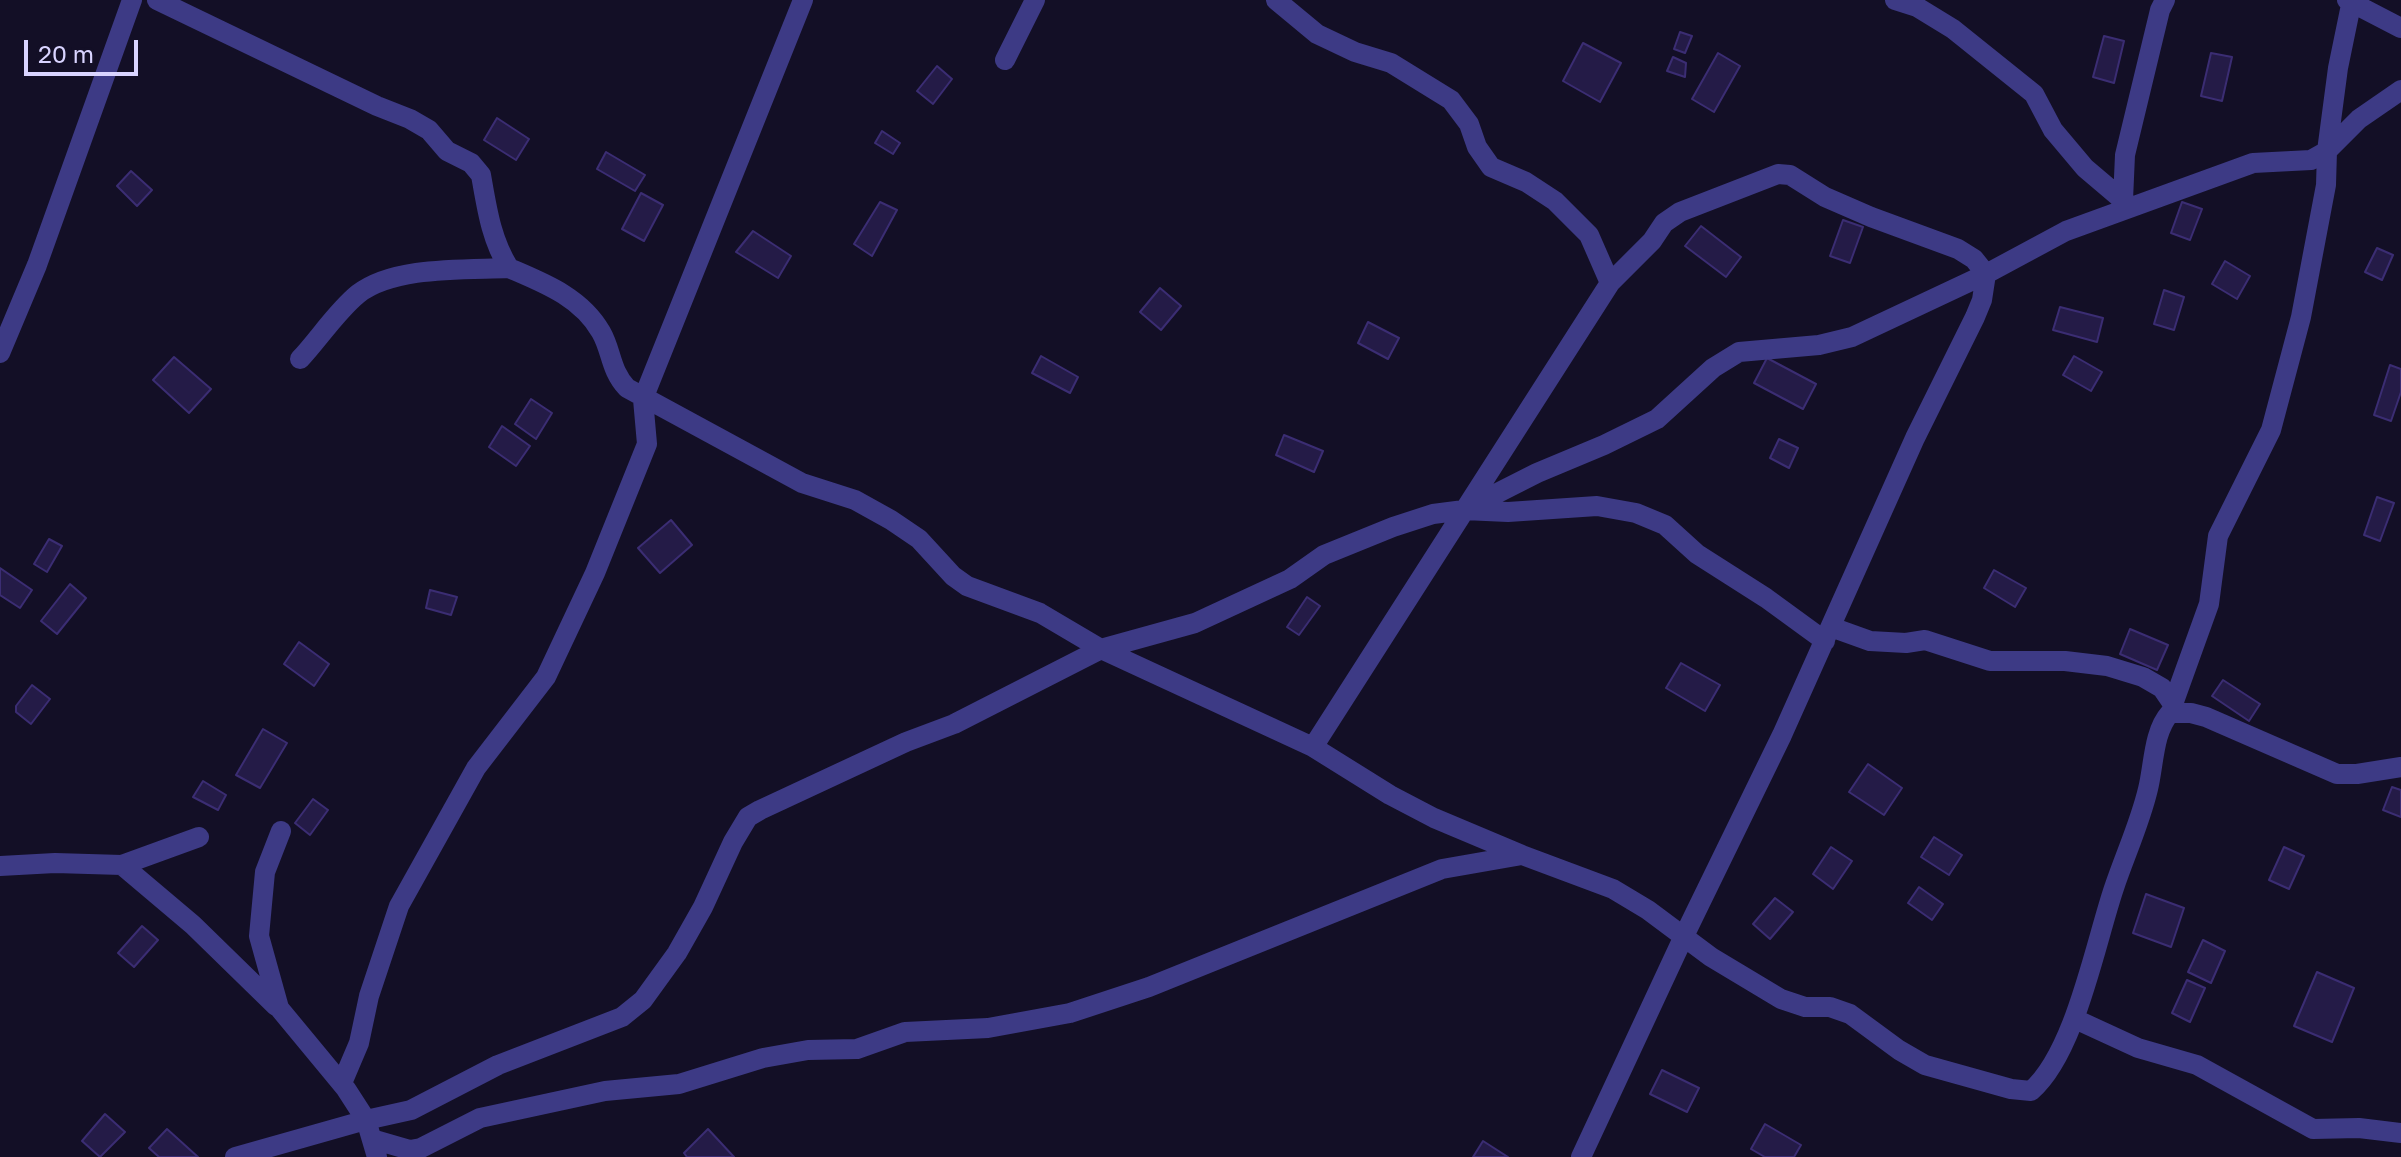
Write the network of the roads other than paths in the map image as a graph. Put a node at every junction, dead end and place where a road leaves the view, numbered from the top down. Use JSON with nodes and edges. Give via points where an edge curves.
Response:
{"nodes":[{"id":1,"x":132,"y":0,"type":"edge"},
{"id":2,"x":157,"y":0,"type":"edge"},
{"id":3,"x":803,"y":0,"type":"edge"},
{"id":4,"x":1035,"y":0,"type":"edge"},
{"id":5,"x":1276,"y":0,"type":"edge"},
{"id":6,"x":1895,"y":0,"type":"edge"},
{"id":7,"x":2165,"y":0,"type":"edge"},
{"id":8,"x":2350,"y":1,"type":"edge"},
{"id":9,"x":2401,"y":28,"type":"edge"},
{"id":10,"x":1005,"y":60,"type":"dead end"},
{"id":11,"x":2401,"y":90,"type":"edge"},
{"id":12,"x":2327,"y":151,"type":"junction"},
{"id":13,"x":2127,"y":204,"type":"junction"},
{"id":14,"x":509,"y":268,"type":"junction"},
{"id":15,"x":1986,"y":274,"type":"junction"},
{"id":16,"x":1610,"y":283,"type":"junction"},
{"id":17,"x":0,"y":353,"type":"edge"},
{"id":18,"x":300,"y":359,"type":"dead end"},
{"id":19,"x":643,"y":399,"type":"junction"},
{"id":20,"x":1464,"y":510,"type":"junction"},
{"id":21,"x":1828,"y":634,"type":"junction"},
{"id":22,"x":1101,"y":649,"type":"junction"},
{"id":23,"x":2176,"y":708,"type":"junction"},
{"id":24,"x":1313,"y":747,"type":"junction"},
{"id":25,"x":2401,"y":767,"type":"edge"},
{"id":26,"x":281,"y":831,"type":"dead end"},
{"id":27,"x":199,"y":837,"type":"dead end"},
{"id":28,"x":1522,"y":855,"type":"junction"},
{"id":29,"x":122,"y":865,"type":"junction"},
{"id":30,"x":0,"y":866,"type":"edge"},
{"id":31,"x":1684,"y":936,"type":"junction"},
{"id":32,"x":279,"y":1008,"type":"junction"},
{"id":33,"x":2075,"y":1019,"type":"junction"},
{"id":34,"x":342,"y":1083,"type":"junction"},
{"id":35,"x":2401,"y":1133,"type":"edge"},
{"id":36,"x":372,"y":1139,"type":"edge"},
{"id":37,"x":235,"y":1157,"type":"edge"},
{"id":38,"x":1581,"y":1157,"type":"edge"}],
"edges":[{"from":1,"to":17,"type":"street"},
{"from":2,"to":14,"type":"street","via":[[429,130],[447,151],[477,168],[491,233]]},
{"from":3,"to":19,"type":"street"},
{"from":4,"to":10,"type":"street"},
{"from":5,"to":16,"type":"street","via":[[1317,34],[1391,63],[1451,100],[1491,167],[1555,201],[1589,235]]},
{"from":6,"to":13,"type":"street","via":[[1953,29],[2034,94],[2061,140]]},
{"from":7,"to":13,"type":"street","via":[[2125,155]]},
{"from":8,"to":9,"type":"street"},
{"from":8,"to":12,"type":"street"},
{"from":11,"to":12,"type":"street","via":[[2359,119]]},
{"from":12,"to":13,"type":"street","via":[[2311,160],[2253,163]]},
{"from":12,"to":23,"type":"street","via":[[2326,185],[2301,317],[2271,430],[2218,536],[2209,604]]},
{"from":13,"to":15,"type":"street"},
{"from":14,"to":18,"type":"street","via":[[401,276],[371,286]]},
{"from":14,"to":19,"type":"street","via":[[576,303],[601,332],[616,377]]},
{"from":15,"to":16,"type":"street","via":[[1958,249],[1778,174],[1680,212]]},
{"from":15,"to":20,"type":"street","via":[[1852,337],[1739,352],[1713,368],[1657,419]]},
{"from":15,"to":21,"type":"street","via":[[1975,317]]},
{"from":16,"to":20,"type":"street"},
{"from":19,"to":22,"type":"street","via":[[802,483],[855,500],[919,539],[967,586],[1040,613]]},
{"from":19,"to":34,"type":"street","via":[[647,444],[595,573],[546,677],[476,768],[399,906]]},
{"from":20,"to":21,"type":"street","via":[[1597,506],[1636,513],[1665,525],[1697,554]]},
{"from":20,"to":22,"type":"street","via":[[1433,514],[1357,541],[1195,623]]},
{"from":20,"to":24,"type":"street"},
{"from":21,"to":23,"type":"street","via":[[1870,641],[1925,640],[1990,661],[2107,666],[2162,688]]},
{"from":21,"to":31,"type":"street"},
{"from":22,"to":24,"type":"street"},
{"from":22,"to":36,"type":"street","via":[[954,724],[748,817],[677,953],[643,1000],[622,1017],[498,1065],[411,1110]]},
{"from":23,"to":25,"type":"street","via":[[2337,774]]},
{"from":23,"to":33,"type":"street","via":[[2164,720],[2148,790]]},
{"from":24,"to":28,"type":"street","via":[[1412,806]]},
{"from":26,"to":32,"type":"street","via":[[265,872],[259,936]]},
{"from":27,"to":29,"type":"street"},
{"from":28,"to":31,"type":"street","via":[[1613,889]]},
{"from":28,"to":36,"type":"street","via":[[1442,869],[1149,987],[1070,1013],[988,1028],[905,1032],[857,1049],[763,1058],[679,1084],[605,1091],[480,1118],[410,1150]]},
{"from":29,"to":30,"type":"street"},
{"from":29,"to":32,"type":"street"},
{"from":31,"to":33,"type":"street","via":[[1781,999],[1850,1014],[1925,1065],[2011,1089],[2031,1091],[2038,1085]]},
{"from":31,"to":38,"type":"street"},
{"from":32,"to":34,"type":"street"},
{"from":33,"to":35,"type":"street","via":[[2138,1048],[2197,1065],[2313,1129]]},
{"from":34,"to":36,"type":"street"},
{"from":36,"to":37,"type":"street"}]}
